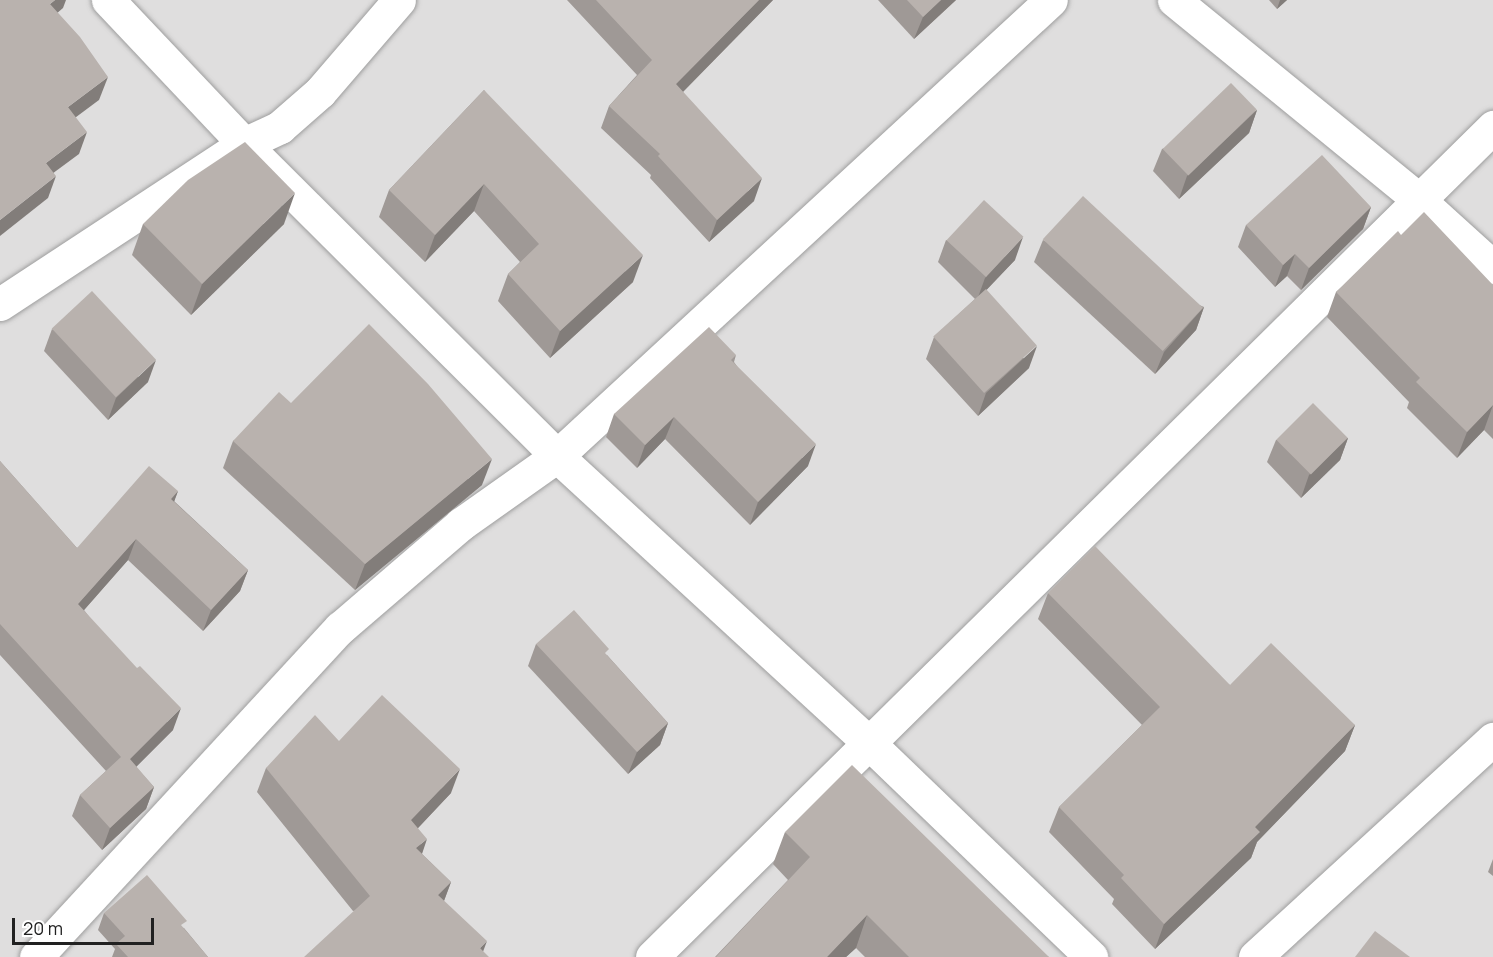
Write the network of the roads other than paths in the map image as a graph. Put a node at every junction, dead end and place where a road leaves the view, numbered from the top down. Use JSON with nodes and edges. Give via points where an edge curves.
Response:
{"nodes":[{"id":1,"x":108,"y":0,"type":"edge"},
{"id":2,"x":399,"y":0,"type":"edge"},
{"id":3,"x":1051,"y":0,"type":"edge"},
{"id":4,"x":1174,"y":0,"type":"edge"},
{"id":5,"x":1493,"y":127,"type":"edge"},
{"id":6,"x":244,"y":144,"type":"junction"},
{"id":7,"x":1419,"y":200,"type":"junction"},
{"id":8,"x":1493,"y":267,"type":"edge"},
{"id":9,"x":0,"y":304,"type":"edge"},
{"id":10,"x":557,"y":456,"type":"junction"},
{"id":11,"x":1493,"y":739,"type":"edge"},
{"id":12,"x":870,"y":744,"type":"junction"},
{"id":13,"x":36,"y":957,"type":"edge"},
{"id":14,"x":652,"y":957,"type":"edge"},
{"id":15,"x":1091,"y":957,"type":"edge"},
{"id":16,"x":1255,"y":957,"type":"edge"}],
"edges":[{"from":1,"to":6,"type":"street"},
{"from":2,"to":6,"type":"street","via":[[320,92],[280,127]]},
{"from":3,"to":10,"type":"street"},
{"from":4,"to":7,"type":"street"},
{"from":5,"to":7,"type":"street"},
{"from":6,"to":9,"type":"street"},
{"from":6,"to":10,"type":"street"},
{"from":7,"to":8,"type":"street"},
{"from":7,"to":12,"type":"street"},
{"from":10,"to":12,"type":"street"},
{"from":10,"to":13,"type":"street","via":[[461,524],[340,628]]},
{"from":11,"to":16,"type":"street"},
{"from":12,"to":14,"type":"street"},
{"from":12,"to":15,"type":"street"}]}
